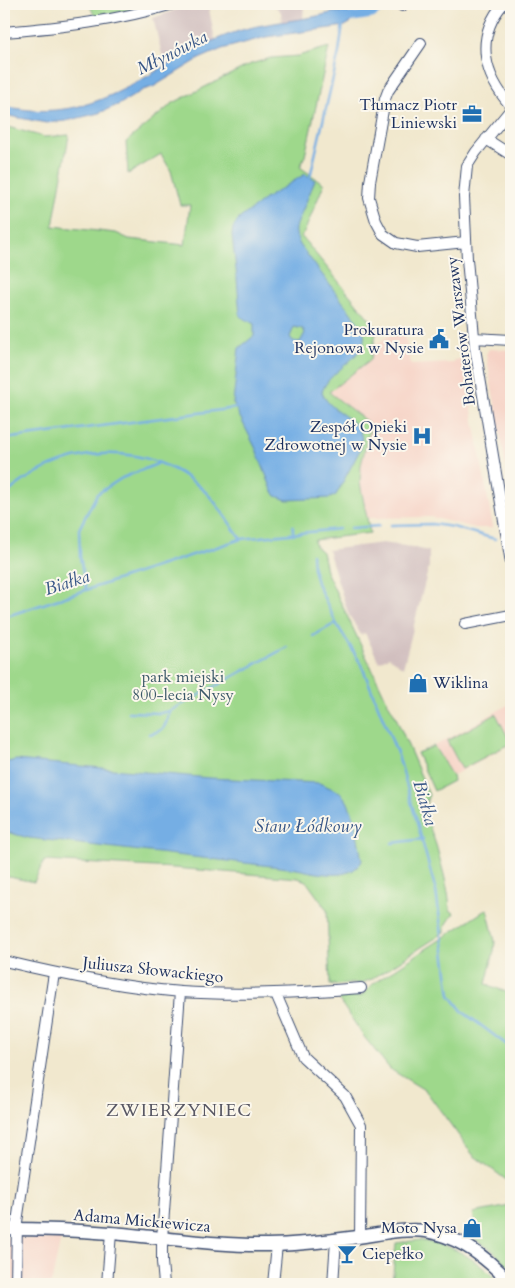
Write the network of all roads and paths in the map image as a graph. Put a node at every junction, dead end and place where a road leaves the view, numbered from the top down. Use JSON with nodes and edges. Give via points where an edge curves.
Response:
{"nodes":[{"id":1,"x":173,"y":4,"type":"edge"},
{"id":2,"x":504,"y":4,"type":"edge"},
{"id":3,"x":4,"y":32,"type":"edge"},
{"id":4,"x":421,"y":43,"type":"dead end"},
{"id":5,"x":511,"y":108,"type":"edge"},
{"id":6,"x":486,"y":139,"type":"junction"},
{"id":7,"x":511,"y":154,"type":"edge"},
{"id":8,"x":466,"y":242,"type":"junction"},
{"id":9,"x":474,"y":338,"type":"junction"},
{"id":10,"x":511,"y":340,"type":"edge"},
{"id":11,"x":511,"y":563,"type":"edge"},
{"id":12,"x":511,"y":615,"type":"edge"},
{"id":13,"x":464,"y":624,"type":"dead end"},
{"id":14,"x":4,"y":961,"type":"edge"},
{"id":15,"x":54,"y":973,"type":"junction"},
{"id":16,"x":361,"y":988,"type":"dead end"},
{"id":17,"x":180,"y":992,"type":"junction"},
{"id":18,"x":276,"y":994,"type":"junction"},
{"id":19,"x":4,"y":1229,"type":"edge"},
{"id":20,"x":17,"y":1229,"type":"junction"},
{"id":21,"x":111,"y":1233,"type":"junction"},
{"id":22,"x":360,"y":1236,"type":"junction"},
{"id":23,"x":162,"y":1239,"type":"junction"},
{"id":24,"x":336,"y":1240,"type":"junction"},
{"id":25,"x":277,"y":1245,"type":"junction"},
{"id":26,"x":16,"y":1284,"type":"edge"},
{"id":27,"x":107,"y":1284,"type":"edge"},
{"id":28,"x":164,"y":1284,"type":"edge"},
{"id":29,"x":273,"y":1284,"type":"edge"},
{"id":30,"x":333,"y":1284,"type":"edge"},
{"id":31,"x":511,"y":1284,"type":"edge"}],
"edges":[{"from":1,"to":3,"type":"street","via":[[94,23]]},
{"from":2,"to":5,"type":"street","via":[[488,31],[486,53],[495,87]]},
{"from":4,"to":8,"type":"street","name":"Bohaterów Warszawy","via":[[388,91],[370,182],[371,209],[383,234],[396,243],[417,247]]},
{"from":5,"to":6,"type":"street","name":"Bohaterów Warszawy"},
{"from":6,"to":7,"type":"street"},
{"from":6,"to":8,"type":"street","name":"Bohaterów Warszawy","via":[[467,166],[464,197]]},
{"from":8,"to":9,"type":"street","name":"Bohaterów Warszawy"},
{"from":9,"to":10,"type":"street"},
{"from":9,"to":11,"type":"street","name":"Bohaterów Warszawy"},
{"from":12,"to":13,"type":"street"},
{"from":14,"to":15,"type":"street","name":"Juliusza Słowackiego"},
{"from":15,"to":17,"type":"street","name":"Juliusza Słowackiego"},
{"from":15,"to":20,"type":"street"},
{"from":16,"to":18,"type":"street","name":"Juliusza Słowackiego"},
{"from":17,"to":18,"type":"street","name":"Juliusza Słowackiego"},
{"from":17,"to":23,"type":"street"},
{"from":18,"to":22,"type":"street","via":[[303,1057],[345,1096],[362,1125]]},
{"from":19,"to":20,"type":"street","name":"Adama Mickiewicza"},
{"from":20,"to":21,"type":"street","name":"Adama Mickiewicza"},
{"from":20,"to":26,"type":"street"},
{"from":21,"to":23,"type":"street","name":"Adama Mickiewicza"},
{"from":21,"to":27,"type":"street"},
{"from":22,"to":24,"type":"street","name":"Adama Mickiewicza"},
{"from":22,"to":31,"type":"street","name":"Adama Mickiewicza","via":[[424,1231],[447,1236],[485,1258]]},
{"from":23,"to":25,"type":"street","name":"Adama Mickiewicza"},
{"from":23,"to":28,"type":"street"},
{"from":24,"to":25,"type":"street","name":"Adama Mickiewicza"},
{"from":24,"to":30,"type":"street"},
{"from":25,"to":29,"type":"street"}]}
